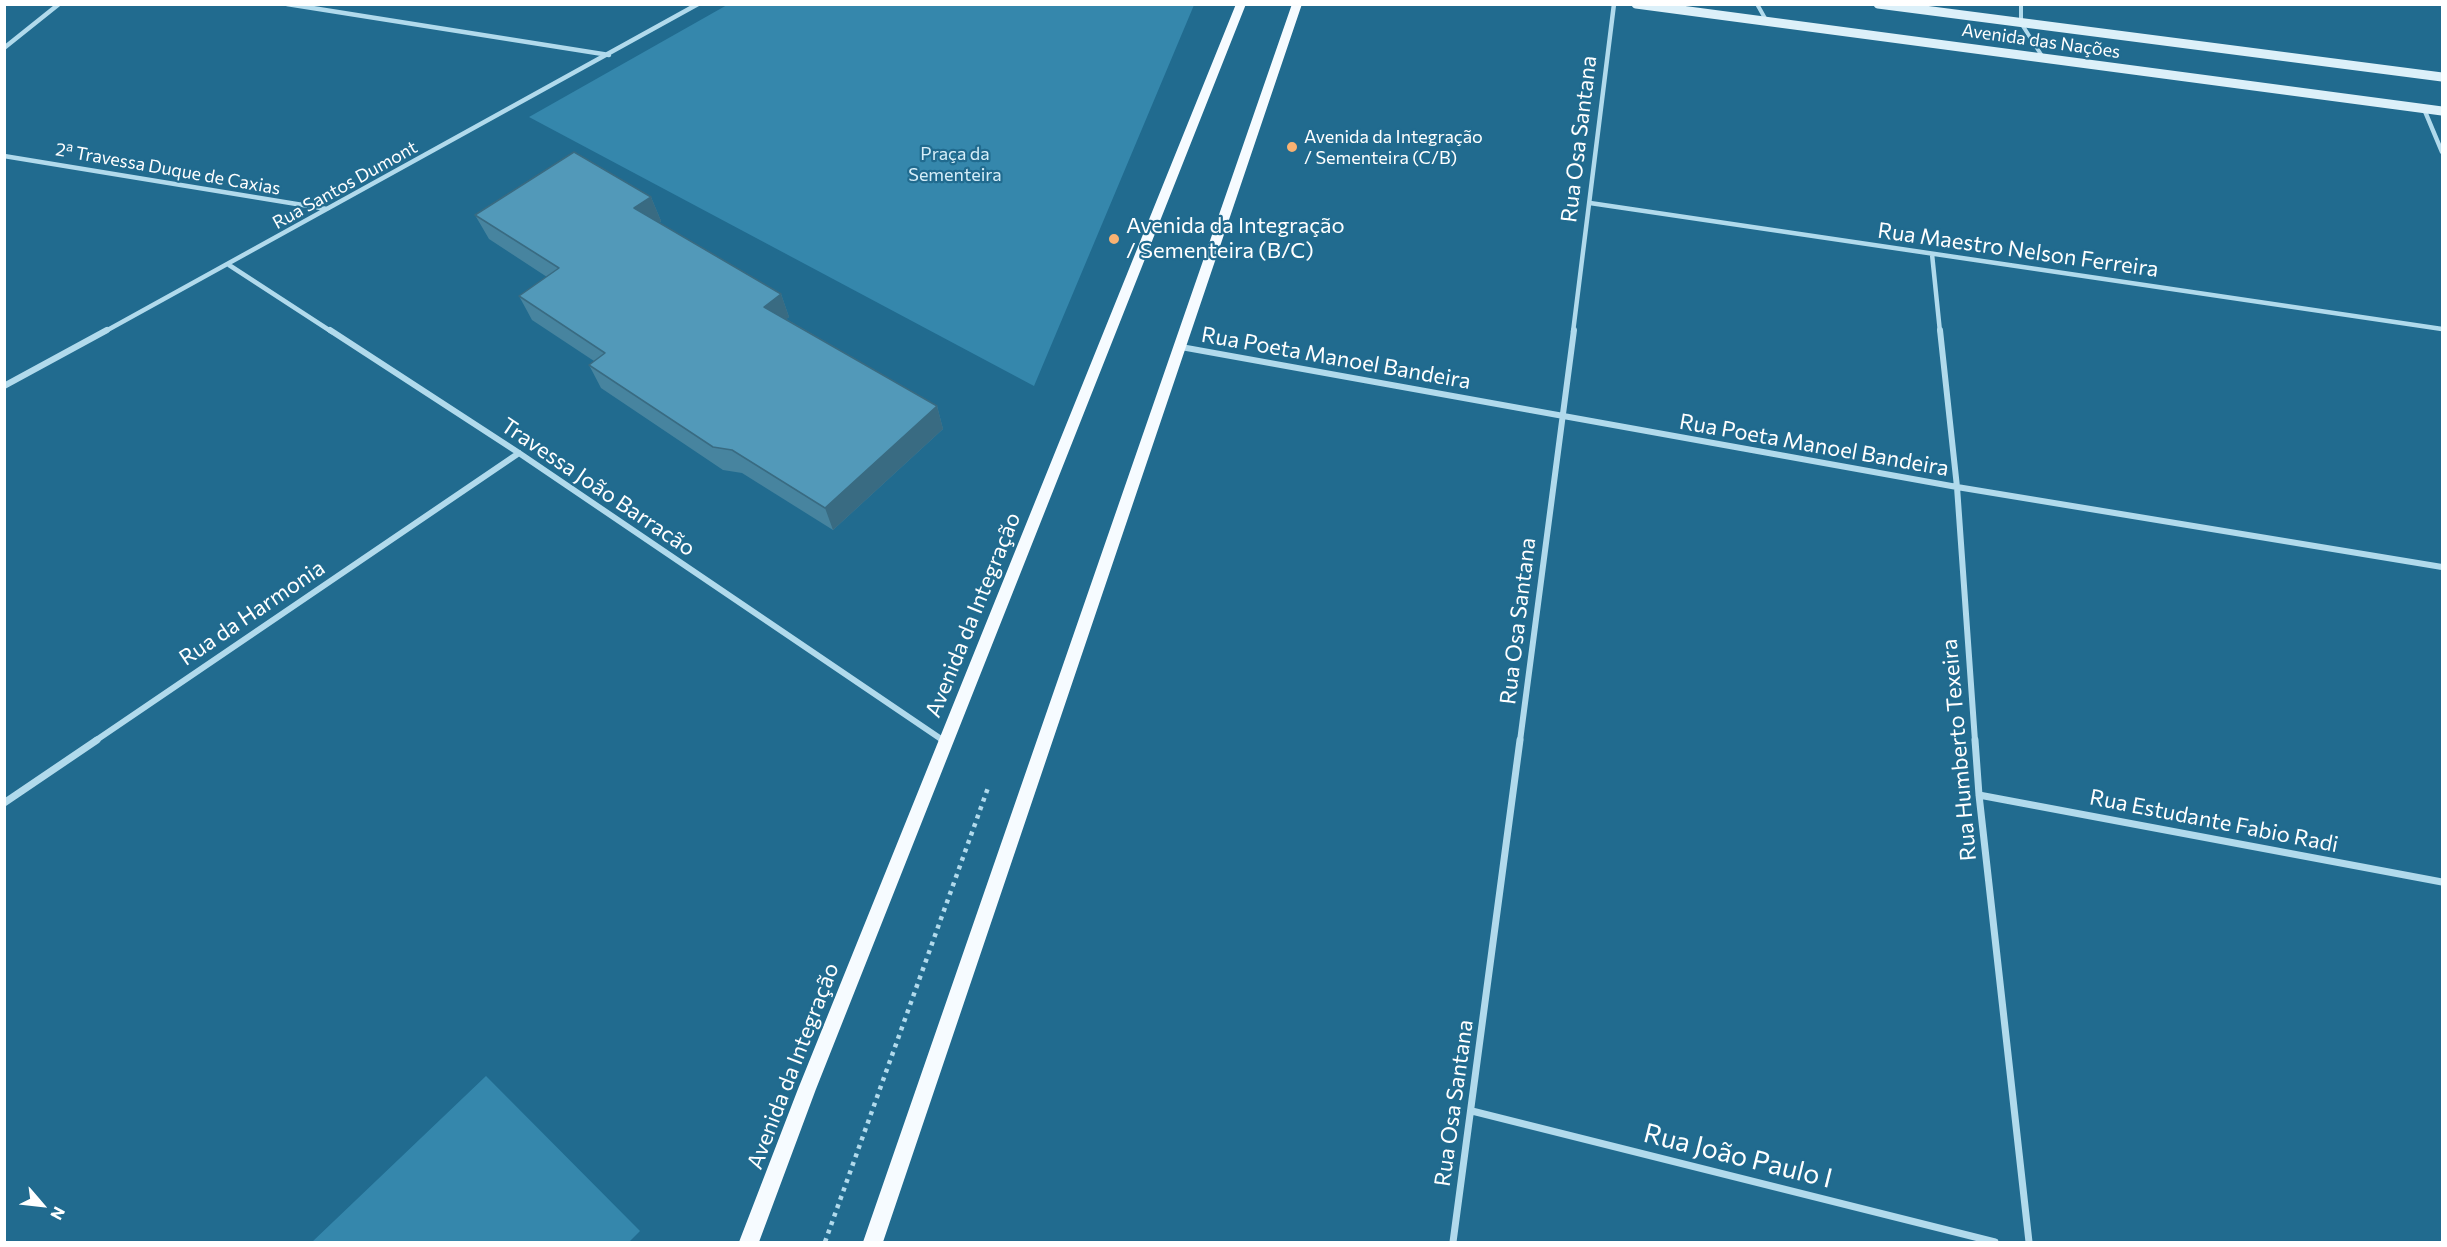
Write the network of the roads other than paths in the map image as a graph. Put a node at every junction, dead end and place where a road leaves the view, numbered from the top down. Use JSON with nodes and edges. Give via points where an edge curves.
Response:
{"nodes":[{"id":1,"x":59,"y":4,"type":"edge"},
{"id":2,"x":287,"y":4,"type":"edge"},
{"id":3,"x":698,"y":4,"type":"edge"},
{"id":4,"x":1241,"y":4,"type":"edge"},
{"id":5,"x":1297,"y":4,"type":"edge"},
{"id":6,"x":1614,"y":4,"type":"edge"},
{"id":7,"x":1636,"y":4,"type":"edge"},
{"id":8,"x":1757,"y":4,"type":"edge"},
{"id":9,"x":1878,"y":4,"type":"edge"},
{"id":10,"x":2021,"y":4,"type":"edge"},
{"id":11,"x":1766,"y":20,"type":"junction"},
{"id":12,"x":2021,"y":23,"type":"junction"},
{"id":13,"x":4,"y":48,"type":"edge"},
{"id":14,"x":609,"y":55,"type":"junction"},
{"id":15,"x":2043,"y":58,"type":"junction"},
{"id":16,"x":2442,"y":77,"type":"edge"},
{"id":17,"x":2424,"y":109,"type":"junction"},
{"id":18,"x":2442,"y":111,"type":"edge"},
{"id":19,"x":2442,"y":152,"type":"edge"},
{"id":20,"x":4,"y":156,"type":"edge"},
{"id":21,"x":1590,"y":203,"type":"junction"},
{"id":22,"x":327,"y":210,"type":"junction"},
{"id":23,"x":1932,"y":254,"type":"junction"},
{"id":24,"x":230,"y":265,"type":"junction"},
{"id":25,"x":2442,"y":329,"type":"edge"},
{"id":26,"x":1182,"y":347,"type":"junction"},
{"id":27,"x":4,"y":386,"type":"edge"},
{"id":28,"x":1563,"y":416,"type":"junction"},
{"id":29,"x":519,"y":453,"type":"junction"},
{"id":30,"x":1956,"y":487,"type":"junction"},
{"id":31,"x":2442,"y":567,"type":"edge"},
{"id":32,"x":945,"y":742,"type":"junction"},
{"id":33,"x":1979,"y":795,"type":"junction"},
{"id":34,"x":4,"y":803,"type":"edge"},
{"id":35,"x":2442,"y":882,"type":"edge"},
{"id":36,"x":1472,"y":1111,"type":"junction"},
{"id":37,"x":749,"y":1242,"type":"edge"},
{"id":38,"x":873,"y":1242,"type":"edge"},
{"id":39,"x":1453,"y":1242,"type":"edge"},
{"id":40,"x":1995,"y":1242,"type":"edge"},
{"id":41,"x":2029,"y":1242,"type":"edge"}],
"edges":[{"from":1,"to":13,"type":"street"},
{"from":2,"to":14,"type":"street"},
{"from":3,"to":14,"type":"street","name":"Rua Santos Dumont"},
{"from":4,"to":32,"type":"main road","name":"Avenida da Integração"},
{"from":5,"to":26,"type":"main road"},
{"from":6,"to":21,"type":"street","name":"Rua Osa Santana"},
{"from":7,"to":11,"type":"main road","name":"Avenida das Nações"},
{"from":8,"to":11,"type":"lane"},
{"from":9,"to":12,"type":"main road","name":"Avenida das Nações"},
{"from":10,"to":12,"type":"lane"},
{"from":11,"to":15,"type":"main road","name":"Avenida das Nações"},
{"from":12,"to":15,"type":"lane"},
{"from":12,"to":16,"type":"main road","name":"Avenida das Nações"},
{"from":14,"to":22,"type":"street","name":"Rua Santos Dumont"},
{"from":15,"to":17,"type":"main road","name":"Avenida das Nações"},
{"from":17,"to":18,"type":"main road","name":"Avenida das Nações"},
{"from":17,"to":19,"type":"street"},
{"from":20,"to":22,"type":"street","name":"2ª Travessa Duque de Caxias"},
{"from":21,"to":23,"type":"street","name":"Rua Maestro Nelson Ferreira"},
{"from":21,"to":28,"type":"street","name":"Rua Osa Santana"},
{"from":22,"to":24,"type":"street","name":"Rua Santos Dumont"},
{"from":23,"to":25,"type":"street","name":"Rua Maestro Nelson Ferreira"},
{"from":23,"to":30,"type":"street","name":"Rua Humberto Texeira"},
{"from":24,"to":27,"type":"street","name":"Rua Santos Dumont"},
{"from":24,"to":29,"type":"street","name":"Travessa João Barracão"},
{"from":26,"to":28,"type":"street","name":"Rua Poeta Manoel Bandeira"},
{"from":26,"to":38,"type":"main road"},
{"from":28,"to":30,"type":"street","name":"Rua Poeta Manoel Bandeira"},
{"from":28,"to":36,"type":"street","name":"Rua Osa Santana"},
{"from":29,"to":32,"type":"street","name":"Travessa João Barracão"},
{"from":29,"to":34,"type":"street","name":"Rua da Harmonia"},
{"from":30,"to":31,"type":"street","name":"Rua Poeta Manoel Bandeira"},
{"from":30,"to":33,"type":"street","name":"Rua Humberto Texeira"},
{"from":32,"to":37,"type":"main road","name":"Avenida da Integração"},
{"from":33,"to":35,"type":"street","name":"Rua Estudante Fabio Radi"},
{"from":33,"to":41,"type":"street","name":"Rua Humberto Texeira"},
{"from":36,"to":39,"type":"street","name":"Rua Osa Santana"},
{"from":36,"to":40,"type":"street","name":"Rua João Paulo I"}]}
